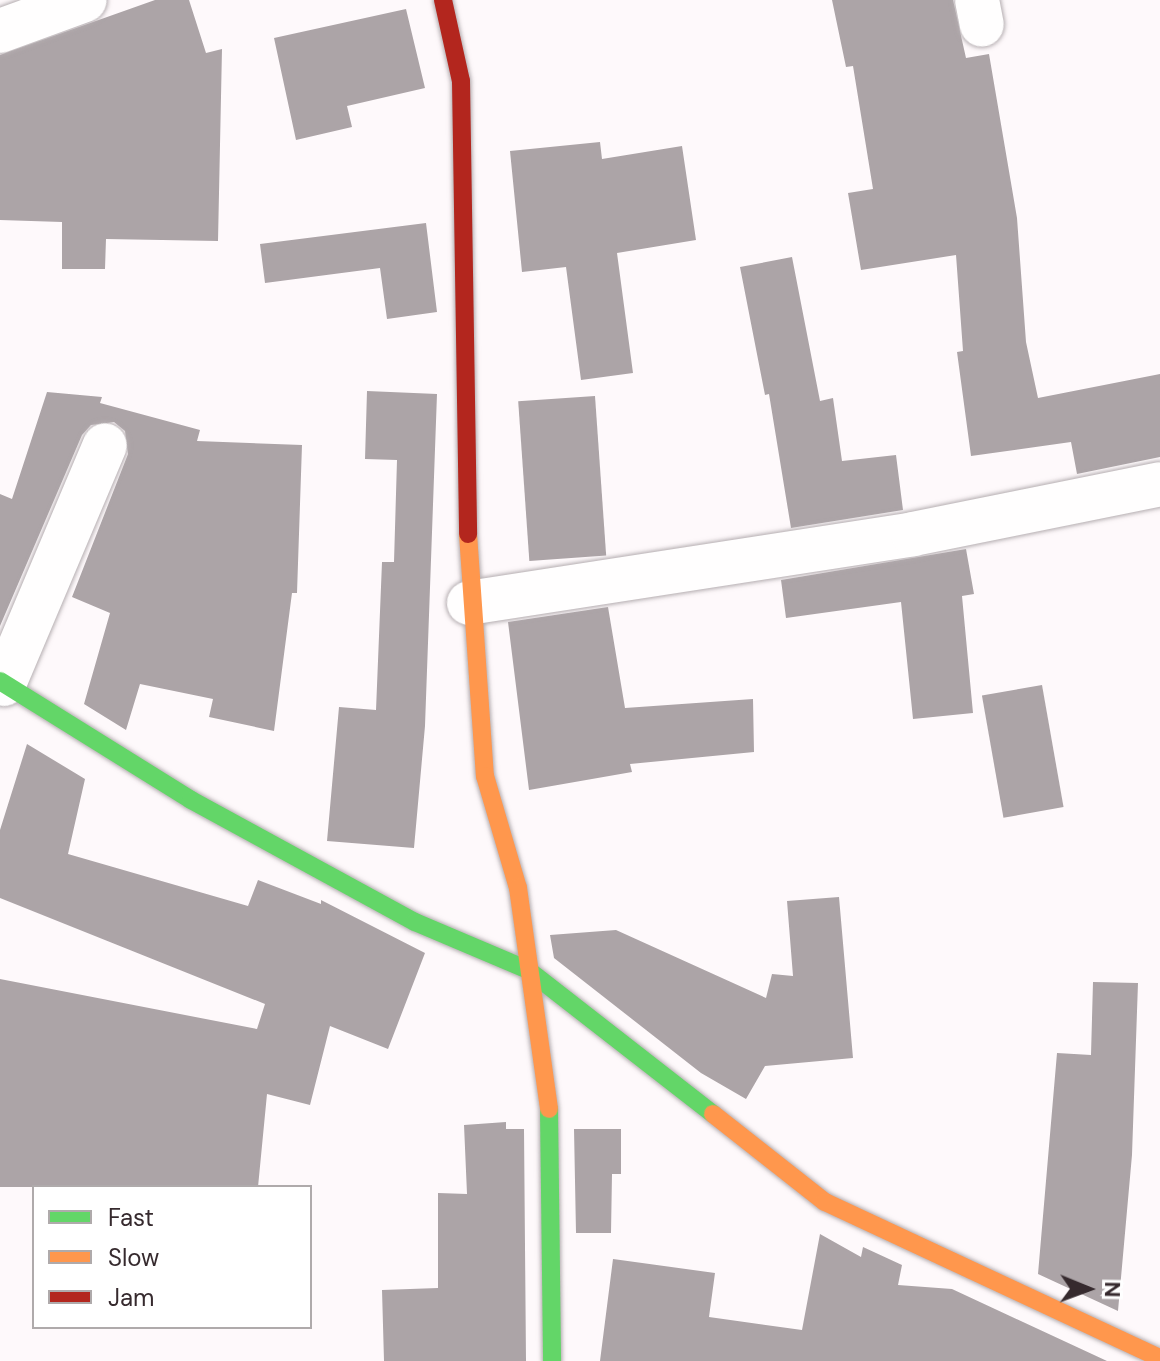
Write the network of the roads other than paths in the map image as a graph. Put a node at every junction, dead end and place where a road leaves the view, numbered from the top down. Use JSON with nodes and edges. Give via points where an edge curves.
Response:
{"nodes":[{"id":1,"x":85,"y":0,"type":"edge"},
{"id":2,"x":443,"y":0,"type":"edge"},
{"id":3,"x":0,"y":31,"type":"edge"},
{"id":4,"x":105,"y":445,"type":"dead end"},
{"id":5,"x":1160,"y":484,"type":"edge"},
{"id":6,"x":469,"y":603,"type":"junction"},
{"id":7,"x":2,"y":682,"type":"edge"},
{"id":8,"x":528,"y":970,"type":"junction"},
{"id":9,"x":1160,"y":1358,"type":"edge"},
{"id":10,"x":552,"y":1361,"type":"edge"}],
"edges":[{"from":1,"to":3,"type":"street"},
{"from":2,"to":6,"type":"street","via":[[461,81]]},
{"from":4,"to":7,"type":"street"},
{"from":5,"to":6,"type":"street","via":[[913,534]]},
{"from":6,"to":8,"type":"street","via":[[485,776],[518,888]]},
{"from":7,"to":8,"type":"street","via":[[191,800],[415,922]]},
{"from":8,"to":9,"type":"street","via":[[825,1202]]},
{"from":8,"to":10,"type":"street","via":[[549,1095]]}]}
